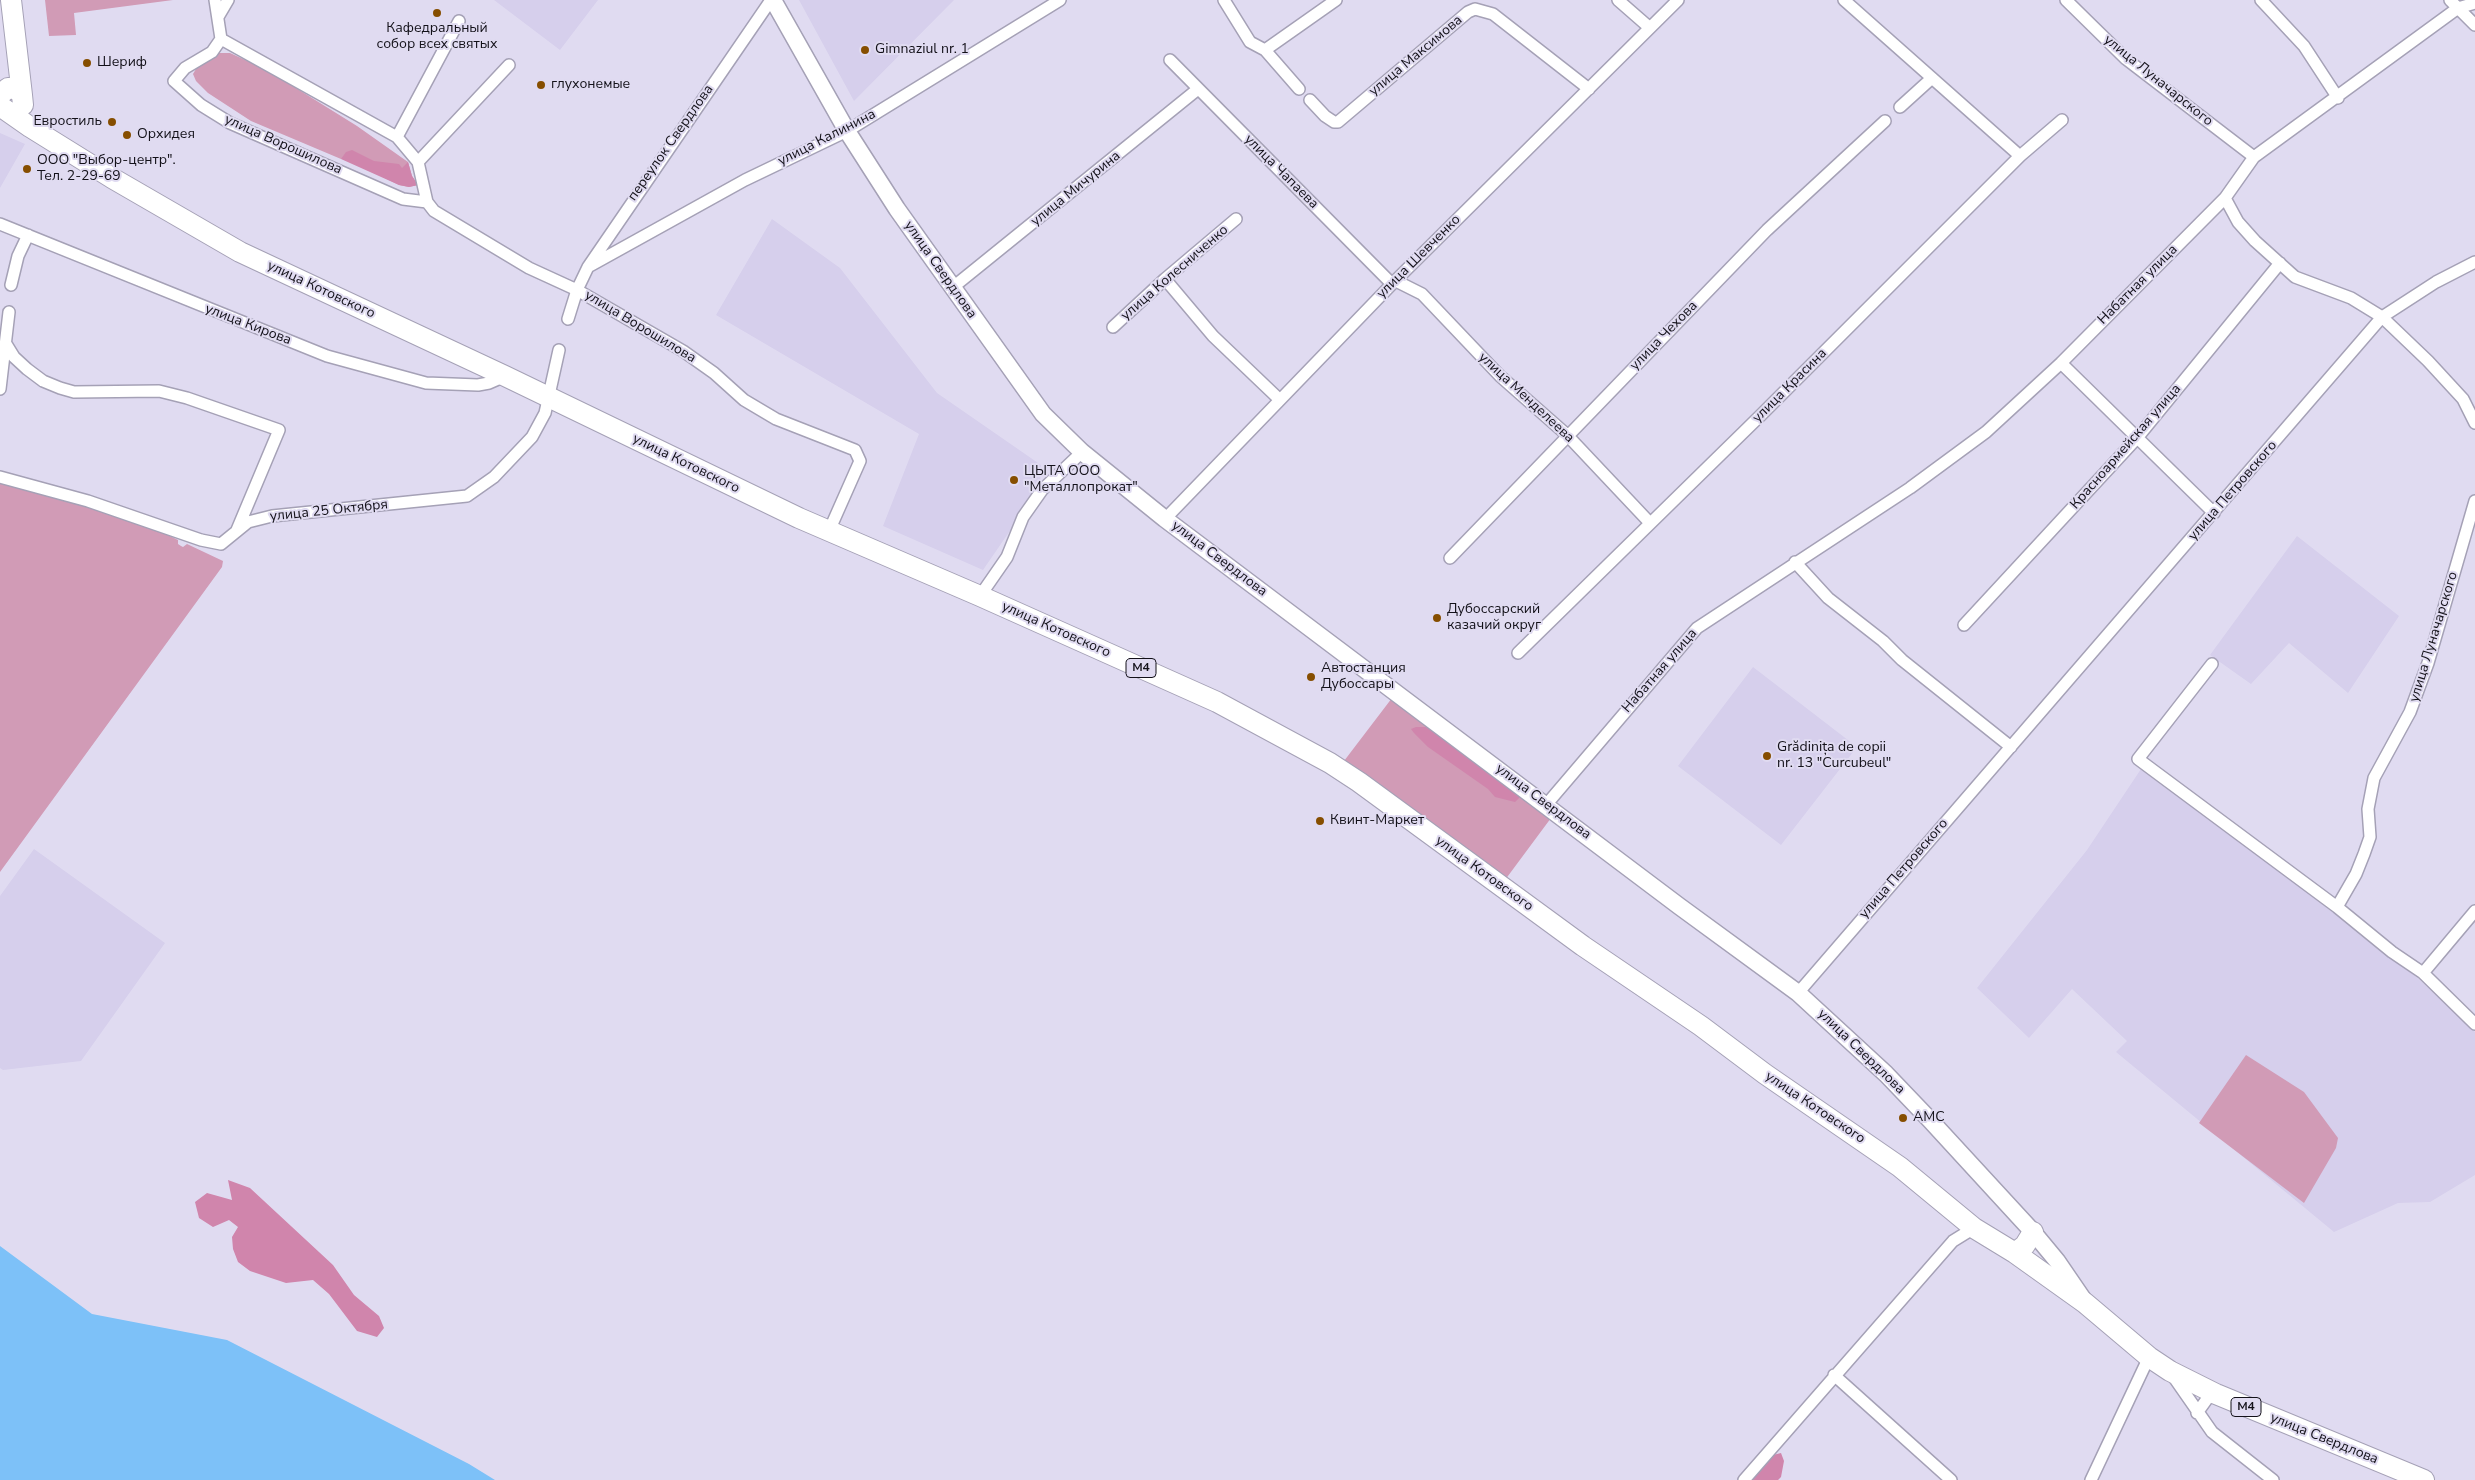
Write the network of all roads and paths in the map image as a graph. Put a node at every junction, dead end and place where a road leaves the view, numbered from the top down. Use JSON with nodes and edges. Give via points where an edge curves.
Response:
{"nodes":[{"id":1,"x":11,"y":0,"type":"edge"},
{"id":2,"x":215,"y":0,"type":"edge"},
{"id":3,"x":228,"y":0,"type":"edge"},
{"id":4,"x":772,"y":0,"type":"edge"},
{"id":5,"x":1060,"y":0,"type":"edge"},
{"id":6,"x":1224,"y":0,"type":"edge"},
{"id":7,"x":1336,"y":0,"type":"edge"},
{"id":8,"x":1618,"y":0,"type":"edge"},
{"id":9,"x":1678,"y":0,"type":"edge"},
{"id":10,"x":1844,"y":0,"type":"edge"},
{"id":11,"x":2066,"y":0,"type":"edge"},
{"id":12,"x":2261,"y":0,"type":"edge"},
{"id":13,"x":2475,"y":2,"type":"edge"},
{"id":14,"x":2454,"y":4,"type":"edge"},
{"id":15,"x":218,"y":16,"type":"junction"},
{"id":16,"x":459,"y":21,"type":"dead end"},
{"id":17,"x":2475,"y":25,"type":"edge"},
{"id":18,"x":1650,"y":28,"type":"junction"},
{"id":19,"x":221,"y":39,"type":"junction"},
{"id":20,"x":1265,"y":50,"type":"junction"},
{"id":21,"x":1170,"y":60,"type":"dead end"},
{"id":22,"x":509,"y":65,"type":"dead end"},
{"id":23,"x":1932,"y":78,"type":"junction"},
{"id":24,"x":1198,"y":89,"type":"junction"},
{"id":25,"x":1299,"y":89,"type":"dead end"},
{"id":26,"x":1589,"y":89,"type":"junction"},
{"id":27,"x":2338,"y":98,"type":"junction"},
{"id":28,"x":1310,"y":100,"type":"dead end"},
{"id":29,"x":5,"y":102,"type":"edge"},
{"id":30,"x":1900,"y":107,"type":"dead end"},
{"id":31,"x":2062,"y":120,"type":"dead end"},
{"id":32,"x":1885,"y":121,"type":"dead end"},
{"id":33,"x":847,"y":131,"type":"junction"},
{"id":34,"x":397,"y":137,"type":"junction"},
{"id":35,"x":2020,"y":156,"type":"junction"},
{"id":36,"x":2254,"y":158,"type":"junction"},
{"id":37,"x":418,"y":162,"type":"junction"},
{"id":38,"x":2225,"y":198,"type":"junction"},
{"id":39,"x":427,"y":202,"type":"junction"},
{"id":40,"x":1236,"y":219,"type":"dead end"},
{"id":41,"x":0,"y":224,"type":"edge"},
{"id":42,"x":28,"y":235,"type":"junction"},
{"id":43,"x":2475,"y":262,"type":"edge"},
{"id":44,"x":2280,"y":263,"type":"junction"},
{"id":45,"x":588,"y":267,"type":"junction"},
{"id":46,"x":1165,"y":279,"type":"junction"},
{"id":47,"x":1394,"y":282,"type":"junction"},
{"id":48,"x":11,"y":285,"type":"dead end"},
{"id":49,"x":952,"y":288,"type":"junction"},
{"id":50,"x":577,"y":290,"type":"junction"},
{"id":51,"x":9,"y":312,"type":"dead end"},
{"id":52,"x":2382,"y":317,"type":"junction"},
{"id":53,"x":568,"y":320,"type":"dead end"},
{"id":54,"x":1113,"y":327,"type":"dead end"},
{"id":55,"x":6,"y":344,"type":"junction"},
{"id":56,"x":559,"y":350,"type":"dead end"},
{"id":57,"x":2061,"y":363,"type":"junction"},
{"id":58,"x":505,"y":376,"type":"junction"},
{"id":59,"x":0,"y":389,"type":"edge"},
{"id":60,"x":548,"y":396,"type":"junction"},
{"id":61,"x":1280,"y":400,"type":"junction"},
{"id":62,"x":2475,"y":423,"type":"edge"},
{"id":63,"x":1567,"y":435,"type":"junction"},
{"id":64,"x":2137,"y":438,"type":"junction"},
{"id":65,"x":1082,"y":452,"type":"junction"},
{"id":66,"x":0,"y":477,"type":"edge"},
{"id":67,"x":2475,"y":502,"type":"edge"},
{"id":68,"x":2214,"y":513,"type":"junction"},
{"id":69,"x":1165,"y":519,"type":"junction"},
{"id":70,"x":1650,"y":523,"type":"junction"},
{"id":71,"x":237,"y":530,"type":"junction"},
{"id":72,"x":829,"y":531,"type":"junction"},
{"id":73,"x":1450,"y":558,"type":"dead end"},
{"id":74,"x":1795,"y":562,"type":"junction"},
{"id":75,"x":980,"y":596,"type":"junction"},
{"id":76,"x":1964,"y":626,"type":"dead end"},
{"id":77,"x":1518,"y":654,"type":"dead end"},
{"id":78,"x":2212,"y":664,"type":"dead end"},
{"id":79,"x":2011,"y":747,"type":"junction"},
{"id":80,"x":1546,"y":805,"type":"junction"},
{"id":81,"x":2337,"y":907,"type":"junction"},
{"id":82,"x":2475,"y":911,"type":"edge"},
{"id":83,"x":2423,"y":973,"type":"junction"},
{"id":84,"x":1798,"y":993,"type":"junction"},
{"id":85,"x":2475,"y":1024,"type":"edge"},
{"id":86,"x":1974,"y":1228,"type":"junction"},
{"id":87,"x":2033,"y":1232,"type":"junction"},
{"id":88,"x":2015,"y":1253,"type":"junction"},
{"id":89,"x":2085,"y":1303,"type":"junction"},
{"id":90,"x":2149,"y":1357,"type":"junction"},
{"id":91,"x":2170,"y":1371,"type":"junction"},
{"id":92,"x":1834,"y":1375,"type":"junction"},
{"id":93,"x":2216,"y":1394,"type":"junction"},
{"id":94,"x":2198,"y":1413,"type":"junction"},
{"id":95,"x":1744,"y":1480,"type":"edge"},
{"id":96,"x":1950,"y":1480,"type":"edge"},
{"id":97,"x":2091,"y":1480,"type":"edge"},
{"id":98,"x":2273,"y":1480,"type":"edge"},
{"id":99,"x":2424,"y":1480,"type":"edge"}],
"edges":[{"from":1,"to":29,"type":"highway","number":"M4","via":[[18,69]]},
{"from":2,"to":15,"type":"street"},
{"from":3,"to":15,"type":"street"},
{"from":4,"to":33,"type":"street","name":"улица Свердлова"},
{"from":4,"to":45,"type":"street","name":"переулок Свердлова"},
{"from":5,"to":33,"type":"street","name":"улица Калинина"},
{"from":6,"to":20,"type":"street","via":[[1250,42]]},
{"from":7,"to":20,"type":"street"},
{"from":8,"to":18,"type":"street"},
{"from":9,"to":18,"type":"street","name":"улица Шевченко"},
{"from":10,"to":23,"type":"street"},
{"from":11,"to":36,"type":"street","name":"улица Луначарского","via":[[2126,58]]},
{"from":12,"to":27,"type":"street","via":[[2304,46]]},
{"from":13,"to":14,"type":"street","name":"Набатная улица"},
{"from":14,"to":17,"type":"street"},
{"from":14,"to":27,"type":"street","name":"Набатная улица"},
{"from":15,"to":19,"type":"street"},
{"from":16,"to":34,"type":"street"},
{"from":18,"to":26,"type":"street","name":"улица Шевченко"},
{"from":19,"to":34,"type":"street"},
{"from":19,"to":39,"type":"street","name":"улица Ворошилова","via":[[212,52],[185,68],[174,81],[201,106],[268,142],[403,199]]},
{"from":20,"to":25,"type":"street"},
{"from":21,"to":24,"type":"street","name":"улица Чапаева"},
{"from":22,"to":37,"type":"street"},
{"from":23,"to":30,"type":"street"},
{"from":23,"to":35,"type":"street"},
{"from":24,"to":47,"type":"street","name":"улица Чапаева"},
{"from":24,"to":49,"type":"street","name":"улица Мичурина"},
{"from":26,"to":28,"type":"street","name":"улица Максимова","via":[[1493,14],[1475,9],[1342,119],[1334,122]]},
{"from":26,"to":47,"type":"street","name":"улица Шевченко"},
{"from":27,"to":36,"type":"street","name":"Набатная улица"},
{"from":29,"to":58,"type":"highway","name":"улица Котовского","number":"M4","via":[[30,127],[240,252]]},
{"from":31,"to":35,"type":"street","name":"улица Красина"},
{"from":32,"to":63,"type":"street","name":"улица Чехова","via":[[1767,230]]},
{"from":33,"to":45,"type":"street","name":"улица Калинина","via":[[745,180]]},
{"from":33,"to":49,"type":"street","name":"улица Свердлова"},
{"from":34,"to":37,"type":"street"},
{"from":35,"to":70,"type":"street","name":"улица Красина"},
{"from":36,"to":38,"type":"street","name":"Набатная улица"},
{"from":37,"to":39,"type":"street"},
{"from":38,"to":44,"type":"street","via":[[2238,222]]},
{"from":38,"to":57,"type":"street","name":"Набатная улица"},
{"from":39,"to":50,"type":"street","name":"улица Ворошилова","via":[[434,211],[476,238]]},
{"from":40,"to":46,"type":"street","name":"улица Колесниченко"},
{"from":41,"to":42,"type":"street","name":"улица Кирова"},
{"from":42,"to":48,"type":"street","via":[[18,256]]},
{"from":42,"to":58,"type":"street","name":"улица Кирова","via":[[327,356],[426,383],[478,385],[489,384]]},
{"from":43,"to":52,"type":"street","name":"улица Петровского","via":[[2436,282]]},
{"from":44,"to":52,"type":"street","via":[[2296,277],[2351,298]]},
{"from":44,"to":64,"type":"street","name":"Красноармейская улица"},
{"from":45,"to":50,"type":"street","name":"переулок Свердлова"},
{"from":46,"to":54,"type":"street","name":"улица Колесниченко"},
{"from":46,"to":61,"type":"street","via":[[1213,336]]},
{"from":47,"to":61,"type":"street","name":"улица Шевченко"},
{"from":47,"to":63,"type":"street","name":"улица Менделеева","via":[[1422,294],[1500,376]]},
{"from":49,"to":65,"type":"street","name":"улица Свердлова","via":[[1043,414]]},
{"from":50,"to":53,"type":"street","name":"переулок Свердлова"},
{"from":50,"to":72,"type":"street","name":"улица Ворошилова","via":[[684,350],[752,405],[776,419],[855,450],[860,461]]},
{"from":51,"to":55,"type":"street"},
{"from":52,"to":62,"type":"street","via":[[2463,399]]},
{"from":52,"to":68,"type":"street","name":"улица Петровского"},
{"from":55,"to":59,"type":"street"},
{"from":55,"to":71,"type":"street","via":[[27,369],[60,388],[74,392],[159,391],[279,430]]},
{"from":56,"to":60,"type":"street","name":"улица 25 Октября"},
{"from":57,"to":64,"type":"street"},
{"from":57,"to":74,"type":"street","name":"Набатная улица","via":[[1986,432],[1910,488]]},
{"from":58,"to":60,"type":"highway","name":"улица Котовского","number":"M4"},
{"from":60,"to":71,"type":"street","name":"улица 25 Октября","via":[[532,437],[494,477],[466,496],[272,516],[248,522]]},
{"from":60,"to":72,"type":"highway","name":"улица Котовского","number":"M4"},
{"from":61,"to":69,"type":"street","name":"улица Шевченко"},
{"from":63,"to":70,"type":"street","name":"улица Менделеева"},
{"from":63,"to":73,"type":"street","name":"улица Чехова"},
{"from":64,"to":68,"type":"street"},
{"from":64,"to":76,"type":"street","name":"Красноармейская улица"},
{"from":65,"to":69,"type":"street","name":"улица Свердлова"},
{"from":65,"to":75,"type":"street","via":[[1054,477],[1032,504],[1023,517],[1007,557]]},
{"from":66,"to":71,"type":"street","name":"улица 25 Октября","via":[[88,501],[201,540],[221,544]]},
{"from":67,"to":81,"type":"street","name":"улица Луначарского","via":[[2428,663],[2410,712],[2374,778],[2368,809],[2370,837],[2356,874]]},
{"from":68,"to":79,"type":"street","name":"улица Петровского"},
{"from":69,"to":80,"type":"street","name":"улица Свердлова"},
{"from":70,"to":77,"type":"street","name":"улица Красина"},
{"from":72,"to":75,"type":"highway","name":"улица Котовского","number":"M4"},
{"from":74,"to":79,"type":"street","via":[[1828,598]]},
{"from":74,"to":80,"type":"street","name":"Набатная улица","via":[[1697,628]]},
{"from":75,"to":86,"type":"highway","name":"улица Котовского","number":"M4","via":[[1216,702],[1351,777],[1583,946],[1900,1167]]},
{"from":78,"to":81,"type":"street","via":[[2138,759]]},
{"from":79,"to":84,"type":"street","name":"улица Петровского"},
{"from":80,"to":84,"type":"street","name":"улица Свердлова"},
{"from":81,"to":83,"type":"street"},
{"from":82,"to":83,"type":"street"},
{"from":83,"to":85,"type":"street"},
{"from":84,"to":87,"type":"street","name":"улица Свердлова","via":[[1886,1074]]},
{"from":86,"to":88,"type":"highway","name":"улица Котовского","number":"M4"},
{"from":86,"to":92,"type":"street","via":[[1953,1241]]},
{"from":87,"to":88,"type":"highway"},
{"from":87,"to":89,"type":"street","name":"улица Свердлова"},
{"from":88,"to":89,"type":"highway","name":"улица Котовского","number":"M4"},
{"from":89,"to":90,"type":"highway","name":"улица Свердлова","number":"M4"},
{"from":90,"to":91,"type":"highway","name":"улица Свердлова","number":"M4"},
{"from":90,"to":97,"type":"street"},
{"from":91,"to":93,"type":"highway","name":"улица Свердлова","number":"M4"},
{"from":91,"to":94,"type":"street"},
{"from":92,"to":95,"type":"street"},
{"from":92,"to":96,"type":"street"},
{"from":93,"to":94,"type":"street","via":[[2207,1399]]},
{"from":93,"to":99,"type":"highway","name":"улица Свердлова","number":"M4"},
{"from":94,"to":98,"type":"street","via":[[2212,1432]]}]}
